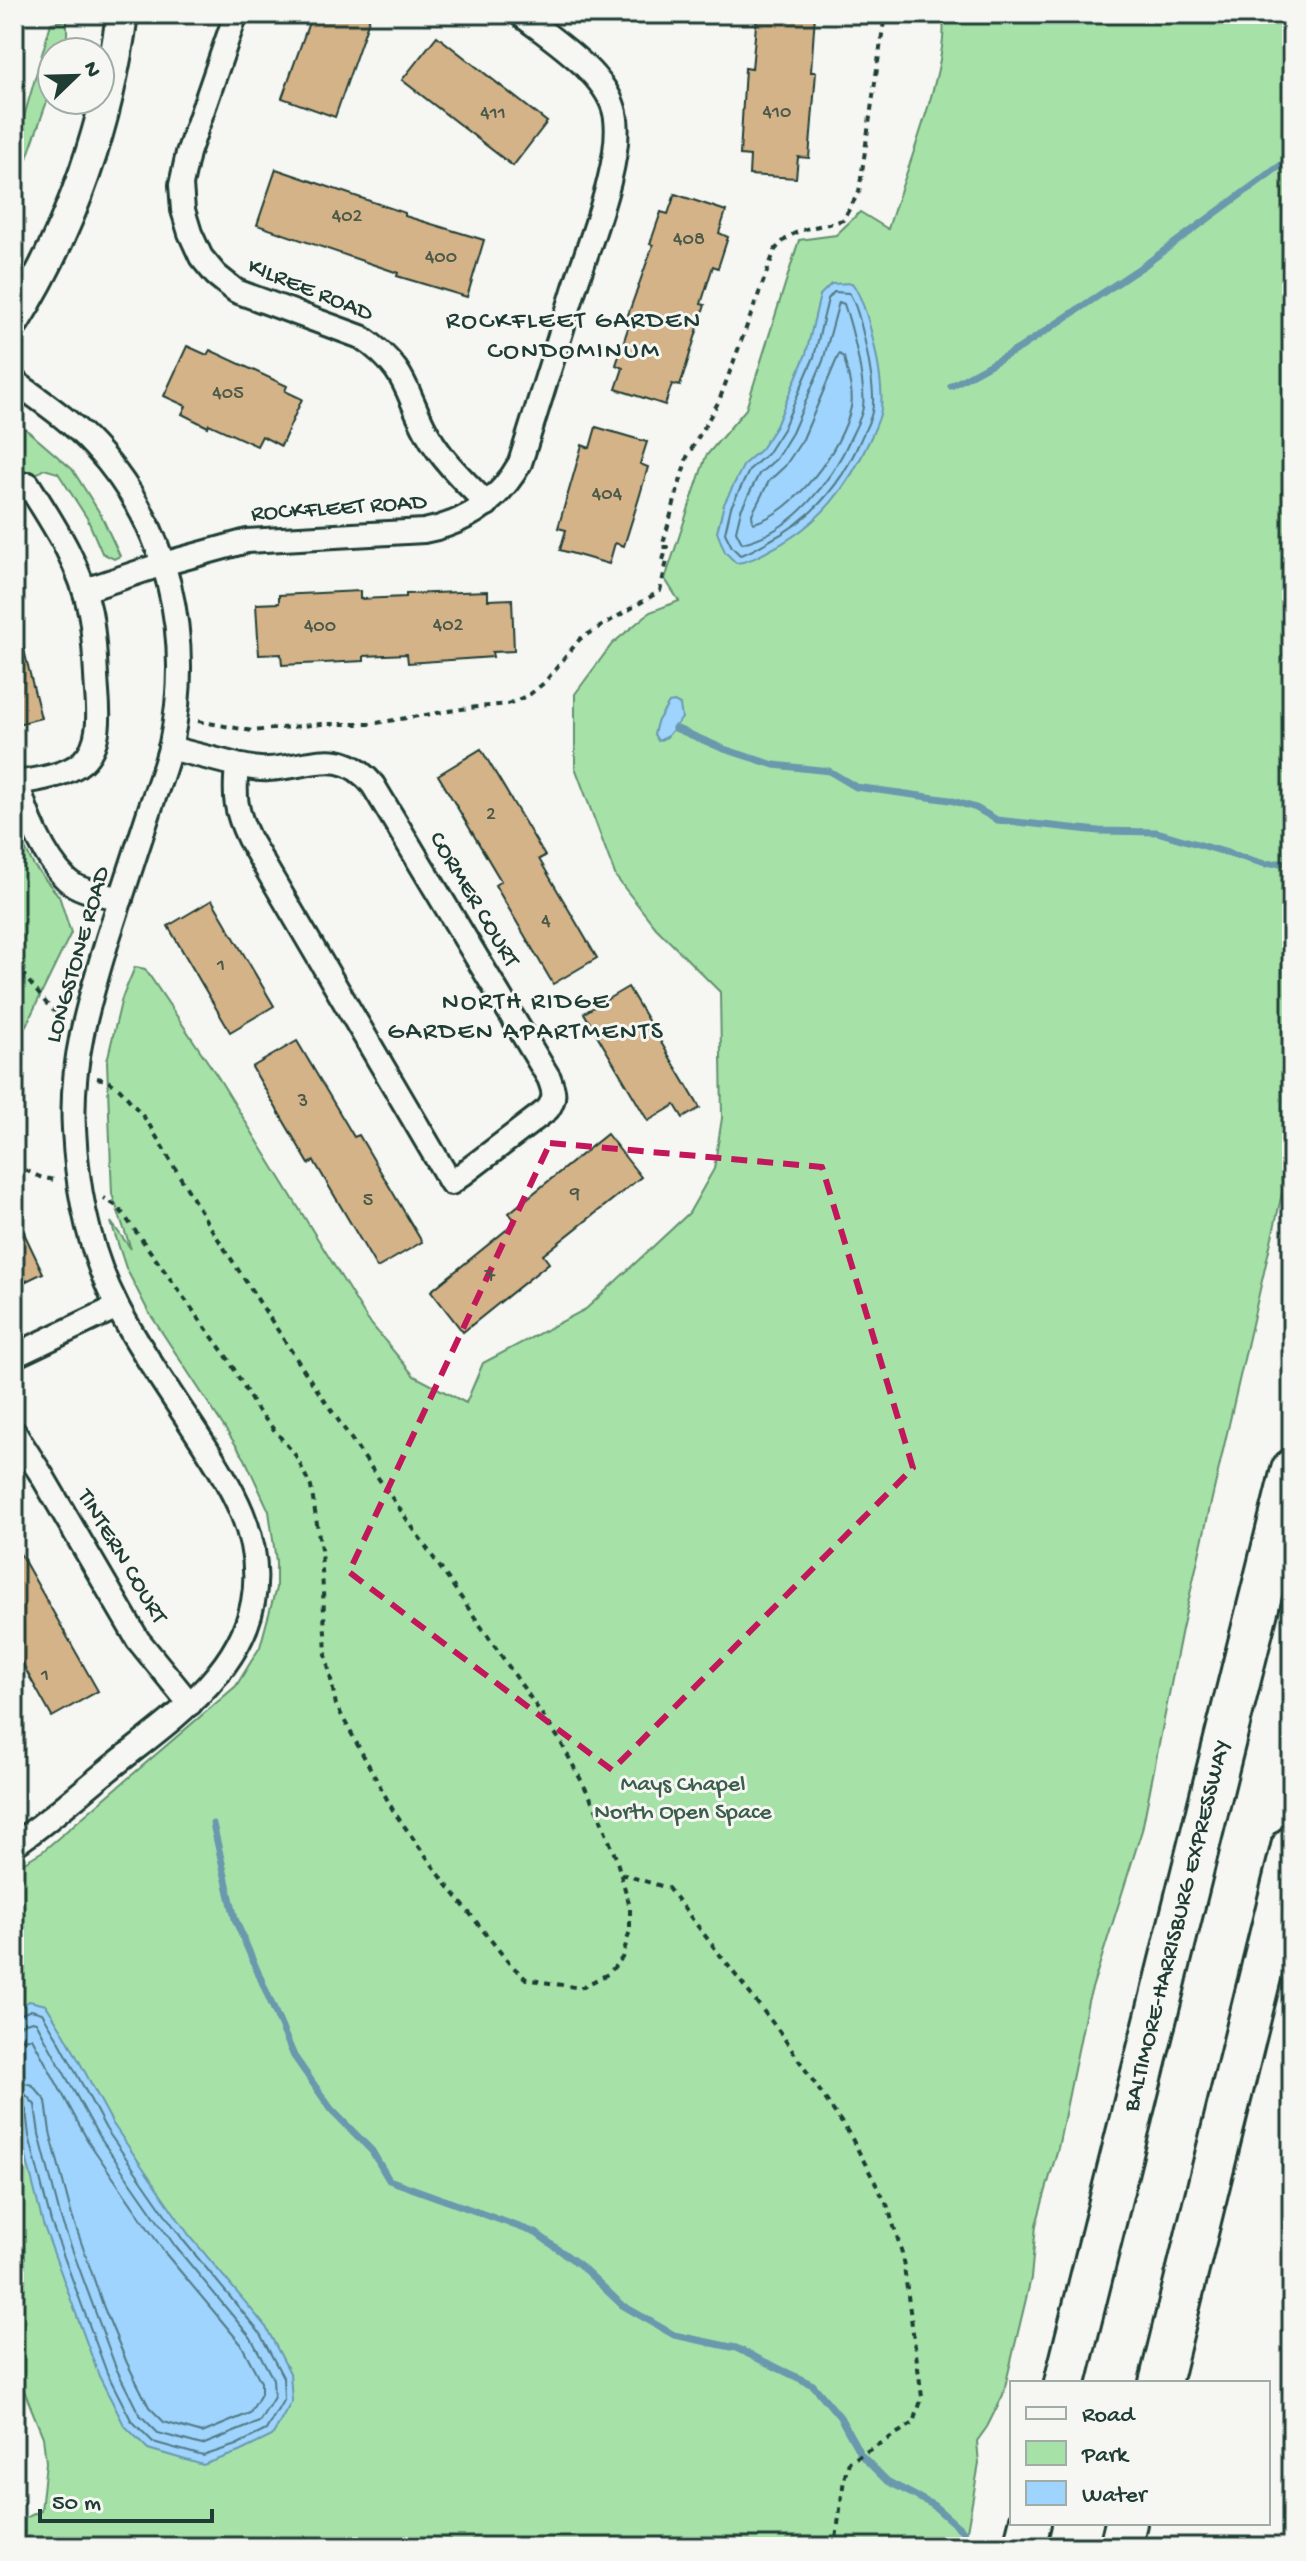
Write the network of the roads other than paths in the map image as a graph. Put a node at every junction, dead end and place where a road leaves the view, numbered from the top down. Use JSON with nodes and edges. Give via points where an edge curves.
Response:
{"nodes":[{"id":1,"x":122,"y":14,"type":"edge"},
{"id":2,"x":236,"y":14,"type":"edge"},
{"id":3,"x":520,"y":14,"type":"edge"},
{"id":4,"x":14,"y":321,"type":"edge"},
{"id":5,"x":14,"y":381,"type":"edge"},
{"id":6,"x":28,"y":484,"type":"dead end"},
{"id":7,"x":487,"y":504,"type":"junction"},
{"id":8,"x":163,"y":564,"type":"junction"},
{"id":9,"x":85,"y":590,"type":"junction"},
{"id":10,"x":170,"y":748,"type":"junction"},
{"id":11,"x":237,"y":765,"type":"junction"},
{"id":12,"x":121,"y":899,"type":"junction"},
{"id":13,"x":117,"y":1307,"type":"junction"},
{"id":14,"x":14,"y":1356,"type":"edge"},
{"id":15,"x":14,"y":1432,"type":"edge"},
{"id":16,"x":1292,"y":1470,"type":"edge"},
{"id":17,"x":190,"y":1704,"type":"junction"},
{"id":18,"x":14,"y":1845,"type":"edge"},
{"id":19,"x":1292,"y":1847,"type":"edge"},
{"id":20,"x":1065,"y":2381,"type":"edge"},
{"id":21,"x":1160,"y":2381,"type":"edge"},
{"id":22,"x":1030,"y":2525,"type":"edge"},
{"id":23,"x":1126,"y":2525,"type":"edge"},
{"id":24,"x":1024,"y":2547,"type":"edge"},
{"id":25,"x":1120,"y":2547,"type":"edge"}],
"edges":[{"from":1,"to":4,"type":"main road","via":[[110,91],[93,152],[65,224]]},
{"from":2,"to":7,"type":"street","name":"KILREE ROAD","via":[[181,185],[183,210],[201,257],[236,291],[361,337],[379,349],[409,388],[446,461]]},
{"from":3,"to":7,"type":"street","name":"ROCKFLEET ROAD","via":[[579,61],[606,92],[614,109],[615,148],[520,463],[509,484]]},
{"from":5,"to":8,"type":"street","name":"LONGSTONE ROAD","via":[[94,445],[142,516]]},
{"from":6,"to":9,"type":"street","via":[[61,535]]},
{"from":7,"to":8,"type":"street","name":"ROCKFLEET ROAD","via":[[467,518],[424,531],[247,541]]},
{"from":8,"to":9,"type":"street","name":"ROCKFLEET ROAD"},
{"from":8,"to":10,"type":"street","name":"LONGSTONE ROAD","via":[[177,612],[180,651]]},
{"from":9,"to":12,"type":"street","via":[[99,715],[92,750],[67,771],[18,783],[31,824],[68,881]]},
{"from":10,"to":11,"type":"street","name":"CORMER COURT"},
{"from":10,"to":12,"type":"street","name":"LONGSTONE ROAD"},
{"from":11,"to":11,"type":"street","name":"CORMER COURT","via":[[236,808],[249,839],[451,1183],[548,1109],[554,1100],[549,1078],[361,770],[329,761],[265,770]]},
{"from":12,"to":13,"type":"street","name":"LONGSTONE ROAD","via":[[83,1021],[73,1125],[87,1232]]},
{"from":13,"to":14,"type":"street"},
{"from":13,"to":17,"type":"street","name":"LONGSTONE ROAD","via":[[226,1477],[252,1543],[256,1574],[243,1636]]},
{"from":15,"to":17,"type":"street","name":"TINTERN COURT","via":[[138,1640]]},
{"from":16,"to":20,"type":"highway","name":"BALTIMORE-HARRISBURG EXPRESSWAY"},
{"from":17,"to":18,"type":"street","name":"LONGSTONE ROAD"},
{"from":19,"to":21,"type":"highway"},
{"from":22,"to":24,"type":"highway"},
{"from":23,"to":25,"type":"highway"}]}
